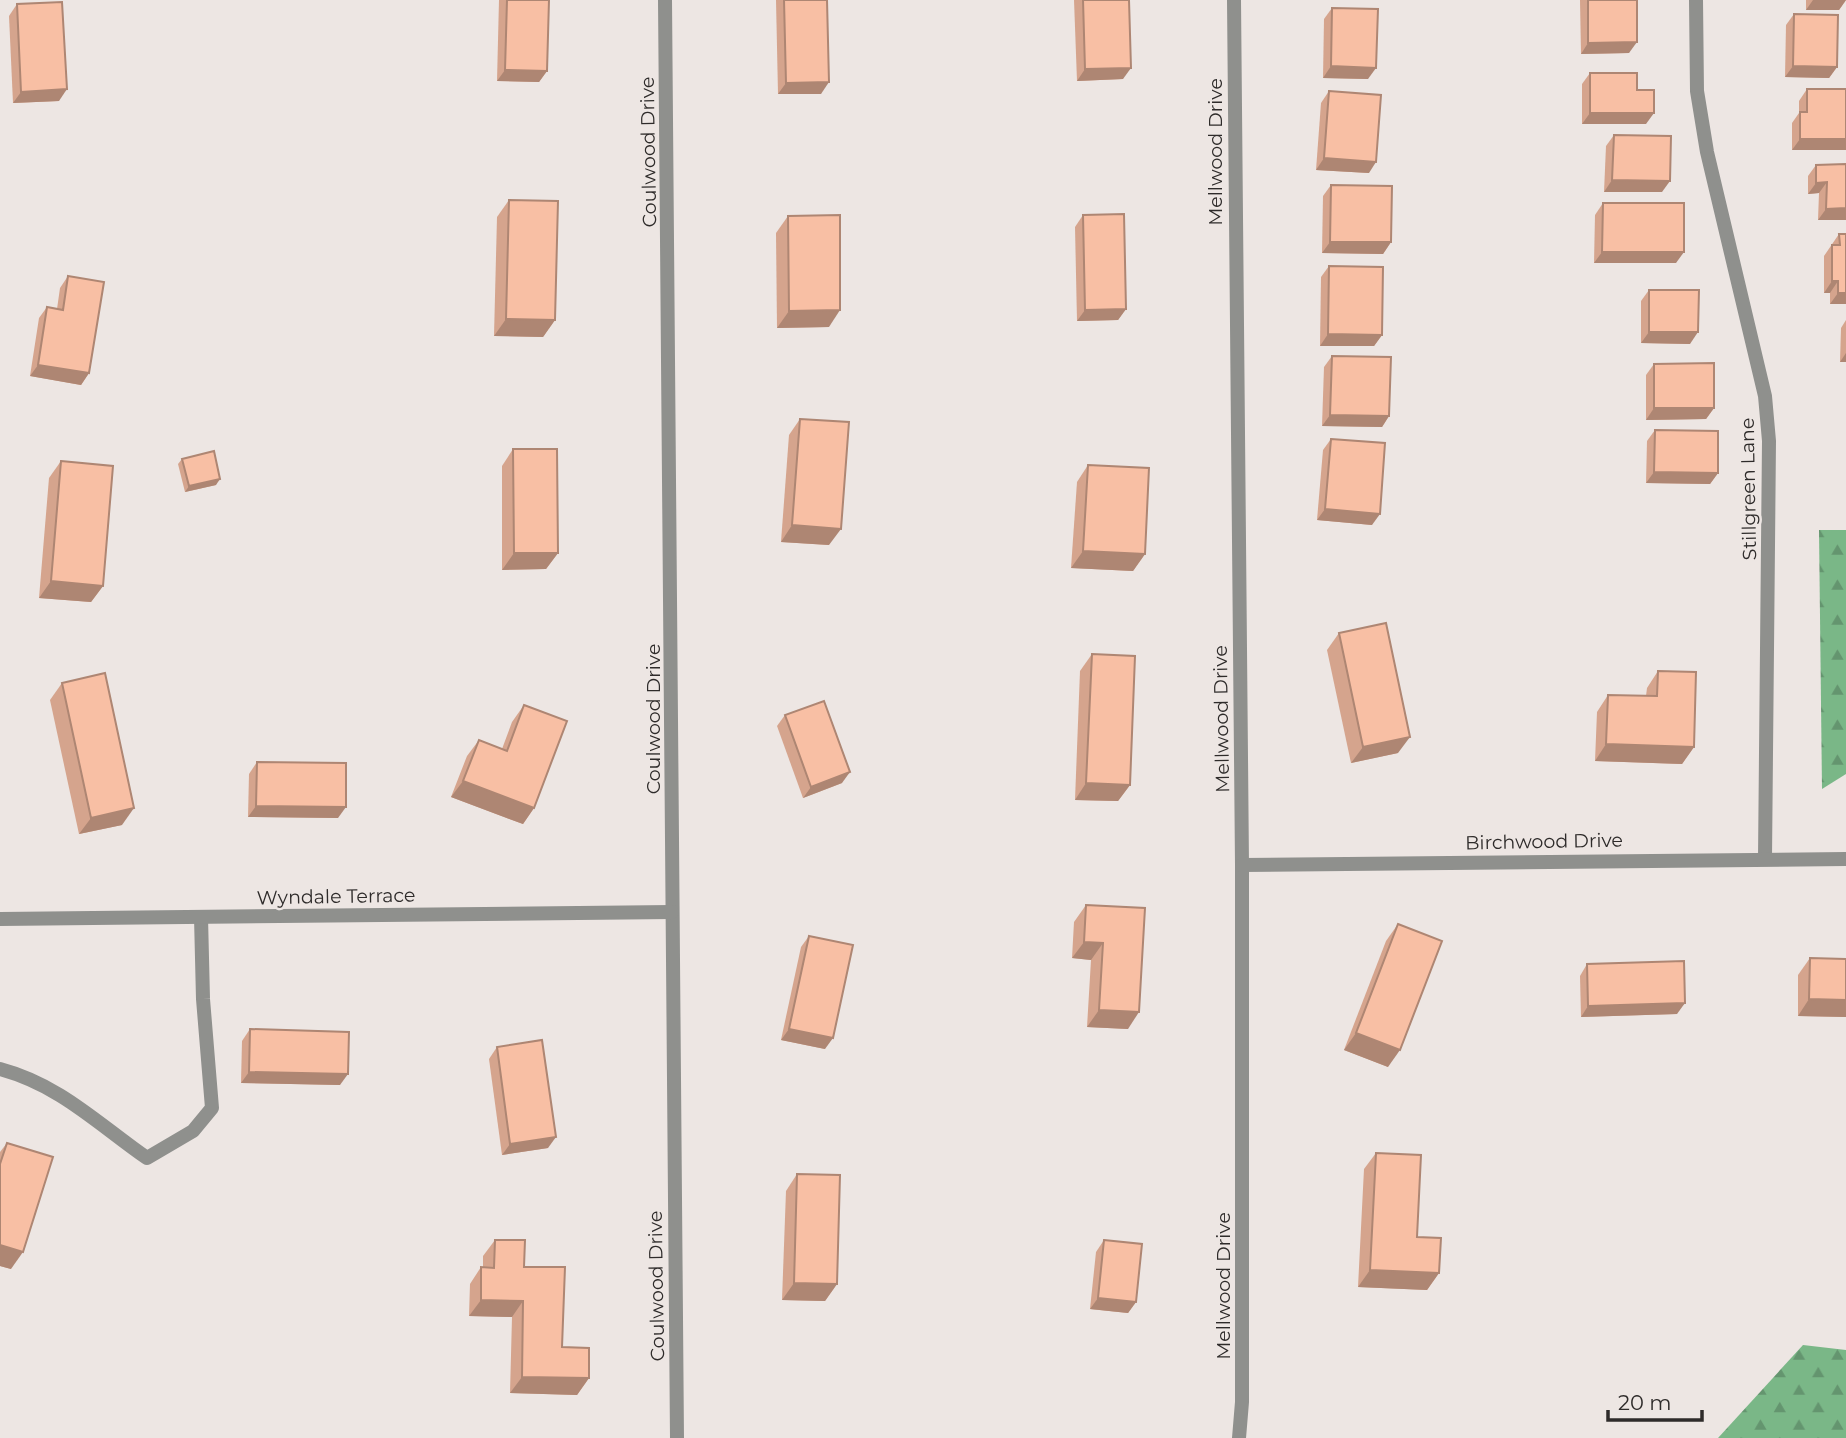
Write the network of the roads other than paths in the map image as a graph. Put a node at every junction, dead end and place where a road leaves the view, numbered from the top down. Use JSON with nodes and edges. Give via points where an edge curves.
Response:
{"nodes":[{"id":1,"x":665,"y":0,"type":"edge"},
{"id":2,"x":1234,"y":0,"type":"edge"},
{"id":3,"x":1696,"y":0,"type":"edge"},
{"id":4,"x":1765,"y":858,"type":"junction"},
{"id":5,"x":1846,"y":859,"type":"edge"},
{"id":6,"x":1242,"y":865,"type":"junction"},
{"id":7,"x":672,"y":912,"type":"junction"},
{"id":8,"x":201,"y":917,"type":"junction"},
{"id":9,"x":0,"y":919,"type":"edge"},
{"id":10,"x":0,"y":1069,"type":"edge"},
{"id":11,"x":677,"y":1438,"type":"edge"},
{"id":12,"x":1239,"y":1438,"type":"edge"}],
"edges":[{"from":1,"to":7,"type":"street","name":"Coulwood Drive"},
{"from":2,"to":6,"type":"street","name":"Mellwood Drive"},
{"from":3,"to":4,"type":"street","name":"Stillgreen Lane","via":[[1697,91],[1707,152],[1765,396],[1769,441]]},
{"from":4,"to":5,"type":"street","name":"Birchwood Drive"},
{"from":4,"to":6,"type":"street","name":"Birchwood Drive"},
{"from":6,"to":12,"type":"street","name":"Mellwood Drive"},
{"from":7,"to":8,"type":"street","name":"Wyndale Terrace"},
{"from":7,"to":11,"type":"street","name":"Coulwood Drive"},
{"from":8,"to":9,"type":"street","name":"Wyndale Terrace"},
{"from":8,"to":10,"type":"street","via":[[202,999],[212,1108],[193,1131],[147,1158],[82,1107],[24,1075]]}]}
